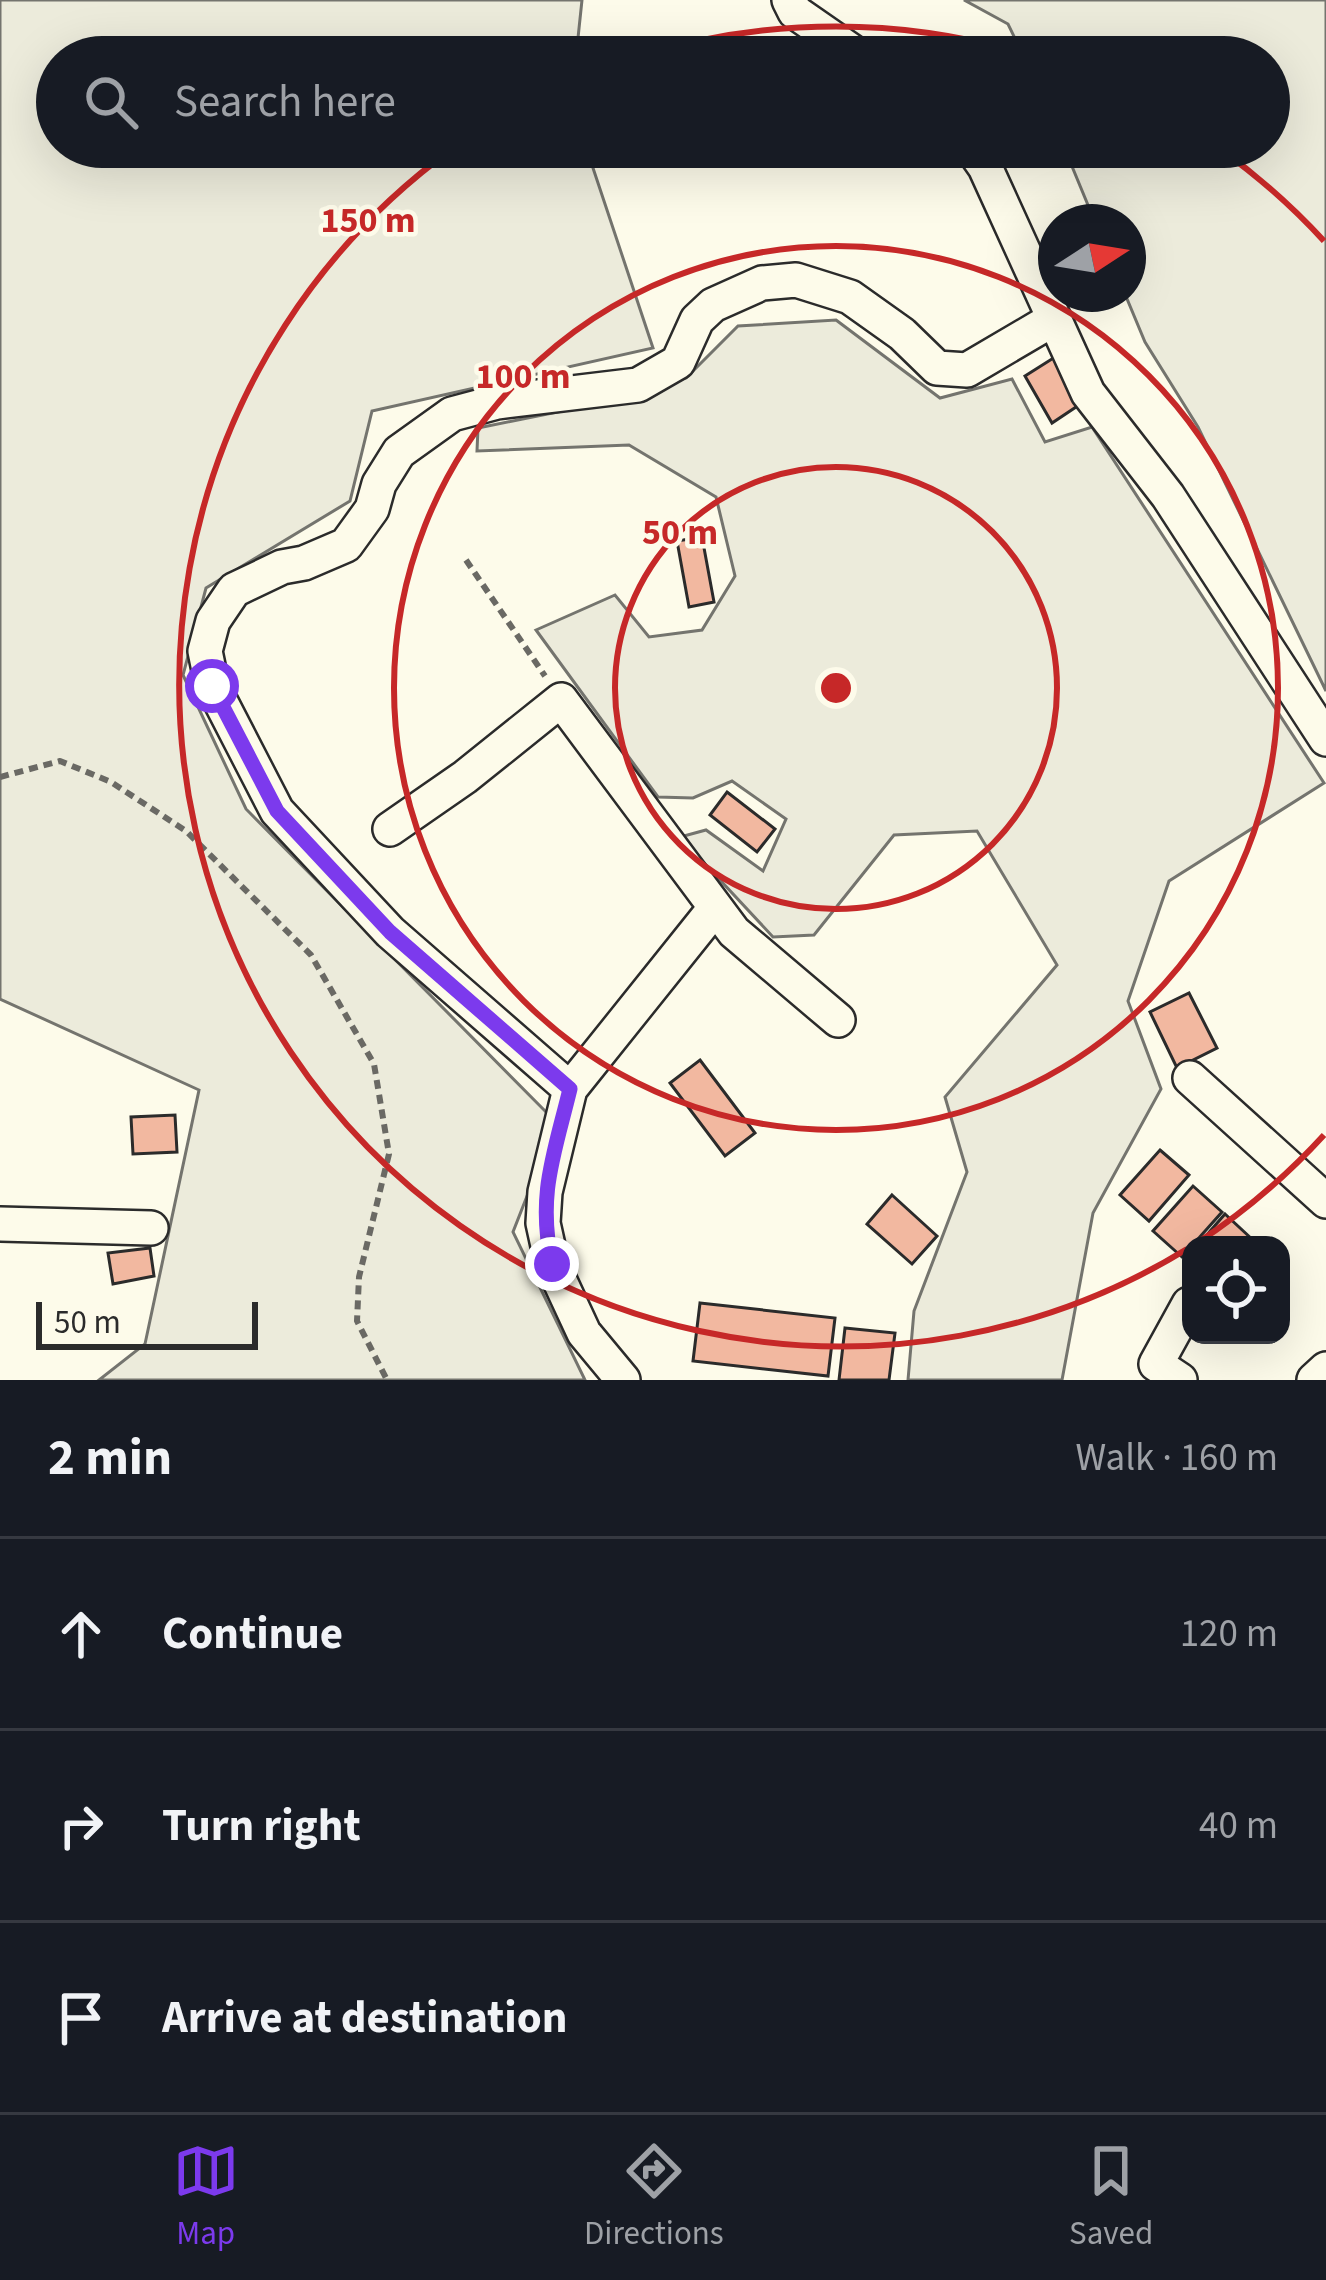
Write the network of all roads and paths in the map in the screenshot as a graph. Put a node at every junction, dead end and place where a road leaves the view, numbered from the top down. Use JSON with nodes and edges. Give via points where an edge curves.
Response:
{"nodes":[{"id":1,"x":789,"y":0,"type":"edge"},
{"id":2,"x":830,"y":36,"type":"edge"},
{"id":3,"x":985,"y":168,"type":"edge"},
{"id":4,"x":1052,"y":320,"type":"junction"},
{"id":5,"x":466,"y":560,"type":"dead end"},
{"id":6,"x":561,"y":700,"type":"junction"},
{"id":7,"x":1326,"y":739,"type":"edge"},
{"id":8,"x":0,"y":777,"type":"edge"},
{"id":9,"x":389,"y":829,"type":"dead end"},
{"id":10,"x":725,"y":920,"type":"junction"},
{"id":11,"x":838,"y":1020,"type":"dead end"},
{"id":12,"x":1190,"y":1078,"type":"dead end"},
{"id":13,"x":570,"y":1089,"type":"junction"},
{"id":14,"x":1326,"y":1201,"type":"edge"},
{"id":15,"x":0,"y":1224,"type":"edge"},
{"id":16,"x":151,"y":1228,"type":"dead end"},
{"id":17,"x":1182,"y":1317,"type":"edge"},
{"id":18,"x":1326,"y":1370,"type":"edge"},
{"id":19,"x":387,"y":1380,"type":"edge"},
{"id":20,"x":623,"y":1380,"type":"edge"},
{"id":21,"x":1180,"y":1380,"type":"edge"},
{"id":22,"x":1315,"y":1380,"type":"edge"}],
"edges":[{"from":1,"to":2,"type":"street"},
{"from":3,"to":4,"type":"street"},
{"from":4,"to":7,"type":"street","via":[[1088,393],[1168,496]]},
{"from":4,"to":13,"type":"street","via":[[967,370],[937,368],[850,297],[796,280],[762,283],[713,305],[678,362],[638,385],[452,414],[399,452],[346,545],[234,590],[213,622],[206,652],[212,686],[277,811],[390,932]]},
{"from":5,"to":6,"type":"path"},
{"from":6,"to":9,"type":"street"},
{"from":6,"to":10,"type":"street"},
{"from":8,"to":19,"type":"path","via":[[60,761],[111,782],[186,831],[311,955],[374,1064],[389,1154],[359,1277],[357,1321]]},
{"from":10,"to":11,"type":"street"},
{"from":10,"to":13,"type":"street"},
{"from":12,"to":14,"type":"street"},
{"from":13,"to":20,"type":"street","via":[[543,1223],[584,1333]]},
{"from":15,"to":16,"type":"street"},
{"from":17,"to":21,"type":"street","via":[[1156,1364]]},
{"from":18,"to":22,"type":"street"}]}
